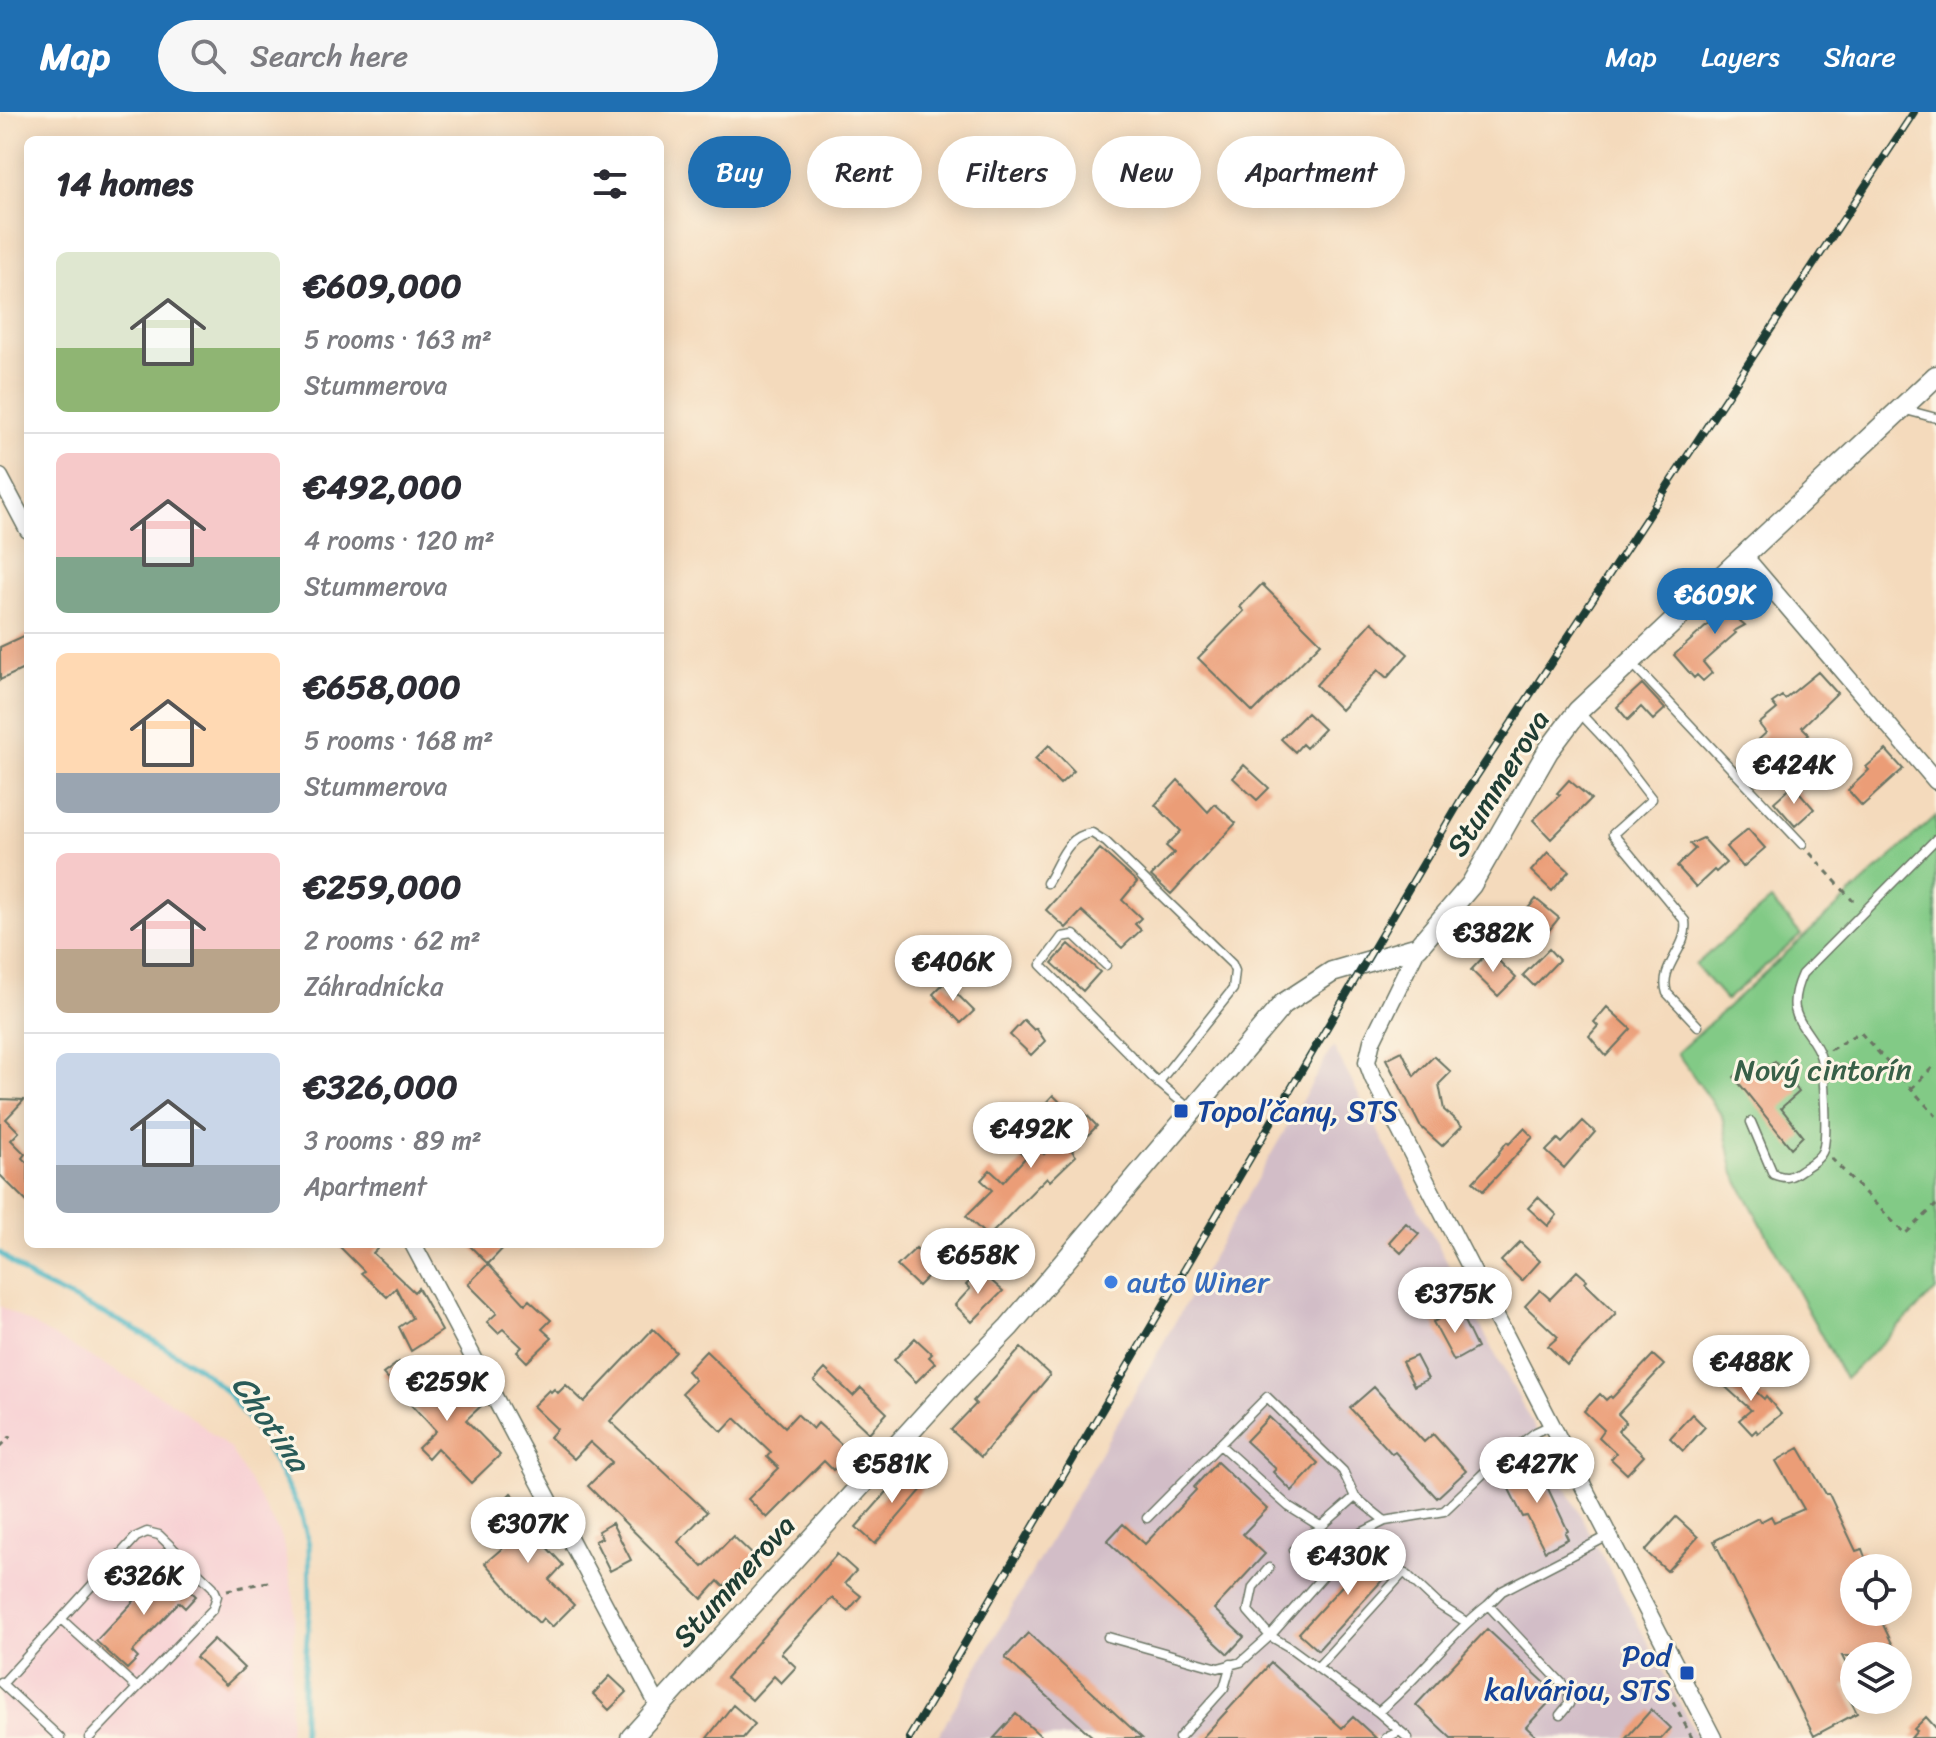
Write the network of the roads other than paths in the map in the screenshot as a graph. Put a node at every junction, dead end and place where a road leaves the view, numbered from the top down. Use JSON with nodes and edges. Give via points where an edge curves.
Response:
{"nodes":[{"id":1,"x":1936,"y":376,"type":"edge"},
{"id":2,"x":1901,"y":409,"type":"junction"},
{"id":3,"x":1936,"y":418,"type":"edge"},
{"id":4,"x":0,"y":477,"type":"edge"},
{"id":5,"x":24,"y":522,"type":"edge"},
{"id":6,"x":1744,"y":556,"type":"junction"},
{"id":7,"x":1631,"y":662,"type":"junction"},
{"id":8,"x":1578,"y":711,"type":"junction"},
{"id":9,"x":1936,"y":781,"type":"edge"},
{"id":10,"x":1936,"y":839,"type":"edge"},
{"id":11,"x":1802,"y":844,"type":"road end"},
{"id":12,"x":1047,"y":883,"type":"dead end"},
{"id":13,"x":1418,"y":947,"type":"junction"},
{"id":14,"x":1106,"y":965,"type":"dead end"},
{"id":15,"x":1698,"y":1026,"type":"dead end"},
{"id":16,"x":1158,"y":1083,"type":"junction"},
{"id":17,"x":1193,"y":1111,"type":"junction"},
{"id":18,"x":1751,"y":1122,"type":"dead end"},
{"id":19,"x":415,"y":1248,"type":"edge"},
{"id":20,"x":1552,"y":1425,"type":"junction"},
{"id":21,"x":1220,"y":1445,"type":"junction"},
{"id":22,"x":1355,"y":1497,"type":"junction"},
{"id":23,"x":1147,"y":1518,"type":"dead end"},
{"id":24,"x":1385,"y":1521,"type":"junction"},
{"id":25,"x":1320,"y":1526,"type":"junction"},
{"id":26,"x":1610,"y":1535,"type":"junction"},
{"id":27,"x":172,"y":1547,"type":"junction"},
{"id":28,"x":1294,"y":1550,"type":"dead end"},
{"id":29,"x":123,"y":1552,"type":"junction"},
{"id":30,"x":1269,"y":1568,"type":"dead end"},
{"id":31,"x":1488,"y":1605,"type":"junction"},
{"id":32,"x":61,"y":1619,"type":"junction"},
{"id":33,"x":1466,"y":1622,"type":"junction"},
{"id":34,"x":1270,"y":1636,"type":"junction"},
{"id":35,"x":1108,"y":1637,"type":"dead end"},
{"id":36,"x":1231,"y":1664,"type":"junction"},
{"id":37,"x":1317,"y":1668,"type":"junction"},
{"id":38,"x":1,"y":1683,"type":"edge"},
{"id":39,"x":137,"y":1688,"type":"junction"},
{"id":40,"x":659,"y":1707,"type":"junction"},
{"id":41,"x":1378,"y":1712,"type":"junction"},
{"id":42,"x":1560,"y":1715,"type":"dead end"},
{"id":43,"x":1400,"y":1731,"type":"junction"},
{"id":44,"x":60,"y":1738,"type":"edge"},
{"id":45,"x":89,"y":1738,"type":"edge"},
{"id":46,"x":631,"y":1738,"type":"edge"},
{"id":47,"x":1179,"y":1738,"type":"edge"},
{"id":48,"x":1386,"y":1738,"type":"edge"},
{"id":49,"x":1408,"y":1738,"type":"edge"},
{"id":50,"x":1713,"y":1738,"type":"edge"}],
"edges":[{"from":1,"to":2,"type":"street","name":"Stummerova"},
{"from":2,"to":3,"type":"lane"},
{"from":2,"to":6,"type":"street","name":"Stummerova"},
{"from":4,"to":5,"type":"street"},
{"from":6,"to":7,"type":"street","name":"Stummerova"},
{"from":6,"to":9,"type":"street"},
{"from":7,"to":8,"type":"street","name":"Stummerova"},
{"from":7,"to":11,"type":"lane"},
{"from":8,"to":13,"type":"street","name":"Stummerova","via":[[1548,751],[1471,885]]},
{"from":8,"to":15,"type":"lane","via":[[1652,799],[1613,834],[1685,921],[1687,931],[1667,970],[1665,987]]},
{"from":10,"to":18,"type":"lane","via":[[1802,974],[1795,1009],[1820,1055],[1823,1150],[1814,1162],[1783,1178],[1773,1174]]},
{"from":12,"to":16,"type":"lane","via":[[1071,842],[1092,833],[1232,964],[1233,989]]},
{"from":13,"to":17,"type":"street","name":"Stummerova","via":[[1332,972],[1283,1004]]},
{"from":13,"to":20,"type":"street","via":[[1381,1019],[1367,1062]]},
{"from":14,"to":16,"type":"lane","via":[[1074,935],[1062,937],[1041,965]]},
{"from":16,"to":17,"type":"lane"},
{"from":17,"to":40,"type":"street","name":"Stummerova","via":[[1009,1327]]},
{"from":19,"to":40,"type":"street"},
{"from":20,"to":24,"type":"lane","via":[[1489,1468],[1444,1511]]},
{"from":20,"to":26,"type":"street"},
{"from":21,"to":22,"type":"lane","via":[[1267,1397],[1343,1471]]},
{"from":21,"to":23,"type":"lane"},
{"from":21,"to":25,"type":"lane","via":[[1288,1506]]},
{"from":22,"to":24,"type":"lane"},
{"from":22,"to":25,"type":"lane"},
{"from":24,"to":34,"type":"lane","via":[[1361,1533]]},
{"from":25,"to":28,"type":"lane"},
{"from":26,"to":31,"type":"lane","via":[[1502,1591]]},
{"from":26,"to":50,"type":"street"},
{"from":27,"to":29,"type":"lane","via":[[147,1532]]},
{"from":27,"to":29,"type":"lane","via":[[147,1573]]},
{"from":27,"to":39,"type":"lane","via":[[213,1587],[213,1609]]},
{"from":29,"to":32,"type":"lane"},
{"from":30,"to":34,"type":"lane","via":[[1253,1587],[1248,1611]]},
{"from":31,"to":33,"type":"lane"},
{"from":31,"to":42,"type":"lane","via":[[1569,1691],[1569,1704]]},
{"from":32,"to":38,"type":"lane"},
{"from":32,"to":39,"type":"lane"},
{"from":33,"to":37,"type":"lane","via":[[1404,1572]]},
{"from":33,"to":41,"type":"lane"},
{"from":34,"to":36,"type":"lane","via":[[1241,1662]]},
{"from":34,"to":37,"type":"lane"},
{"from":35,"to":36,"type":"lane","via":[[1218,1668]]},
{"from":36,"to":47,"type":"lane","via":[[1224,1688]]},
{"from":37,"to":41,"type":"lane"},
{"from":38,"to":44,"type":"lane"},
{"from":39,"to":45,"type":"lane"},
{"from":40,"to":46,"type":"street","name":"Stummerova"},
{"from":41,"to":43,"type":"lane"},
{"from":43,"to":48,"type":"lane"},
{"from":43,"to":49,"type":"lane"}]}
